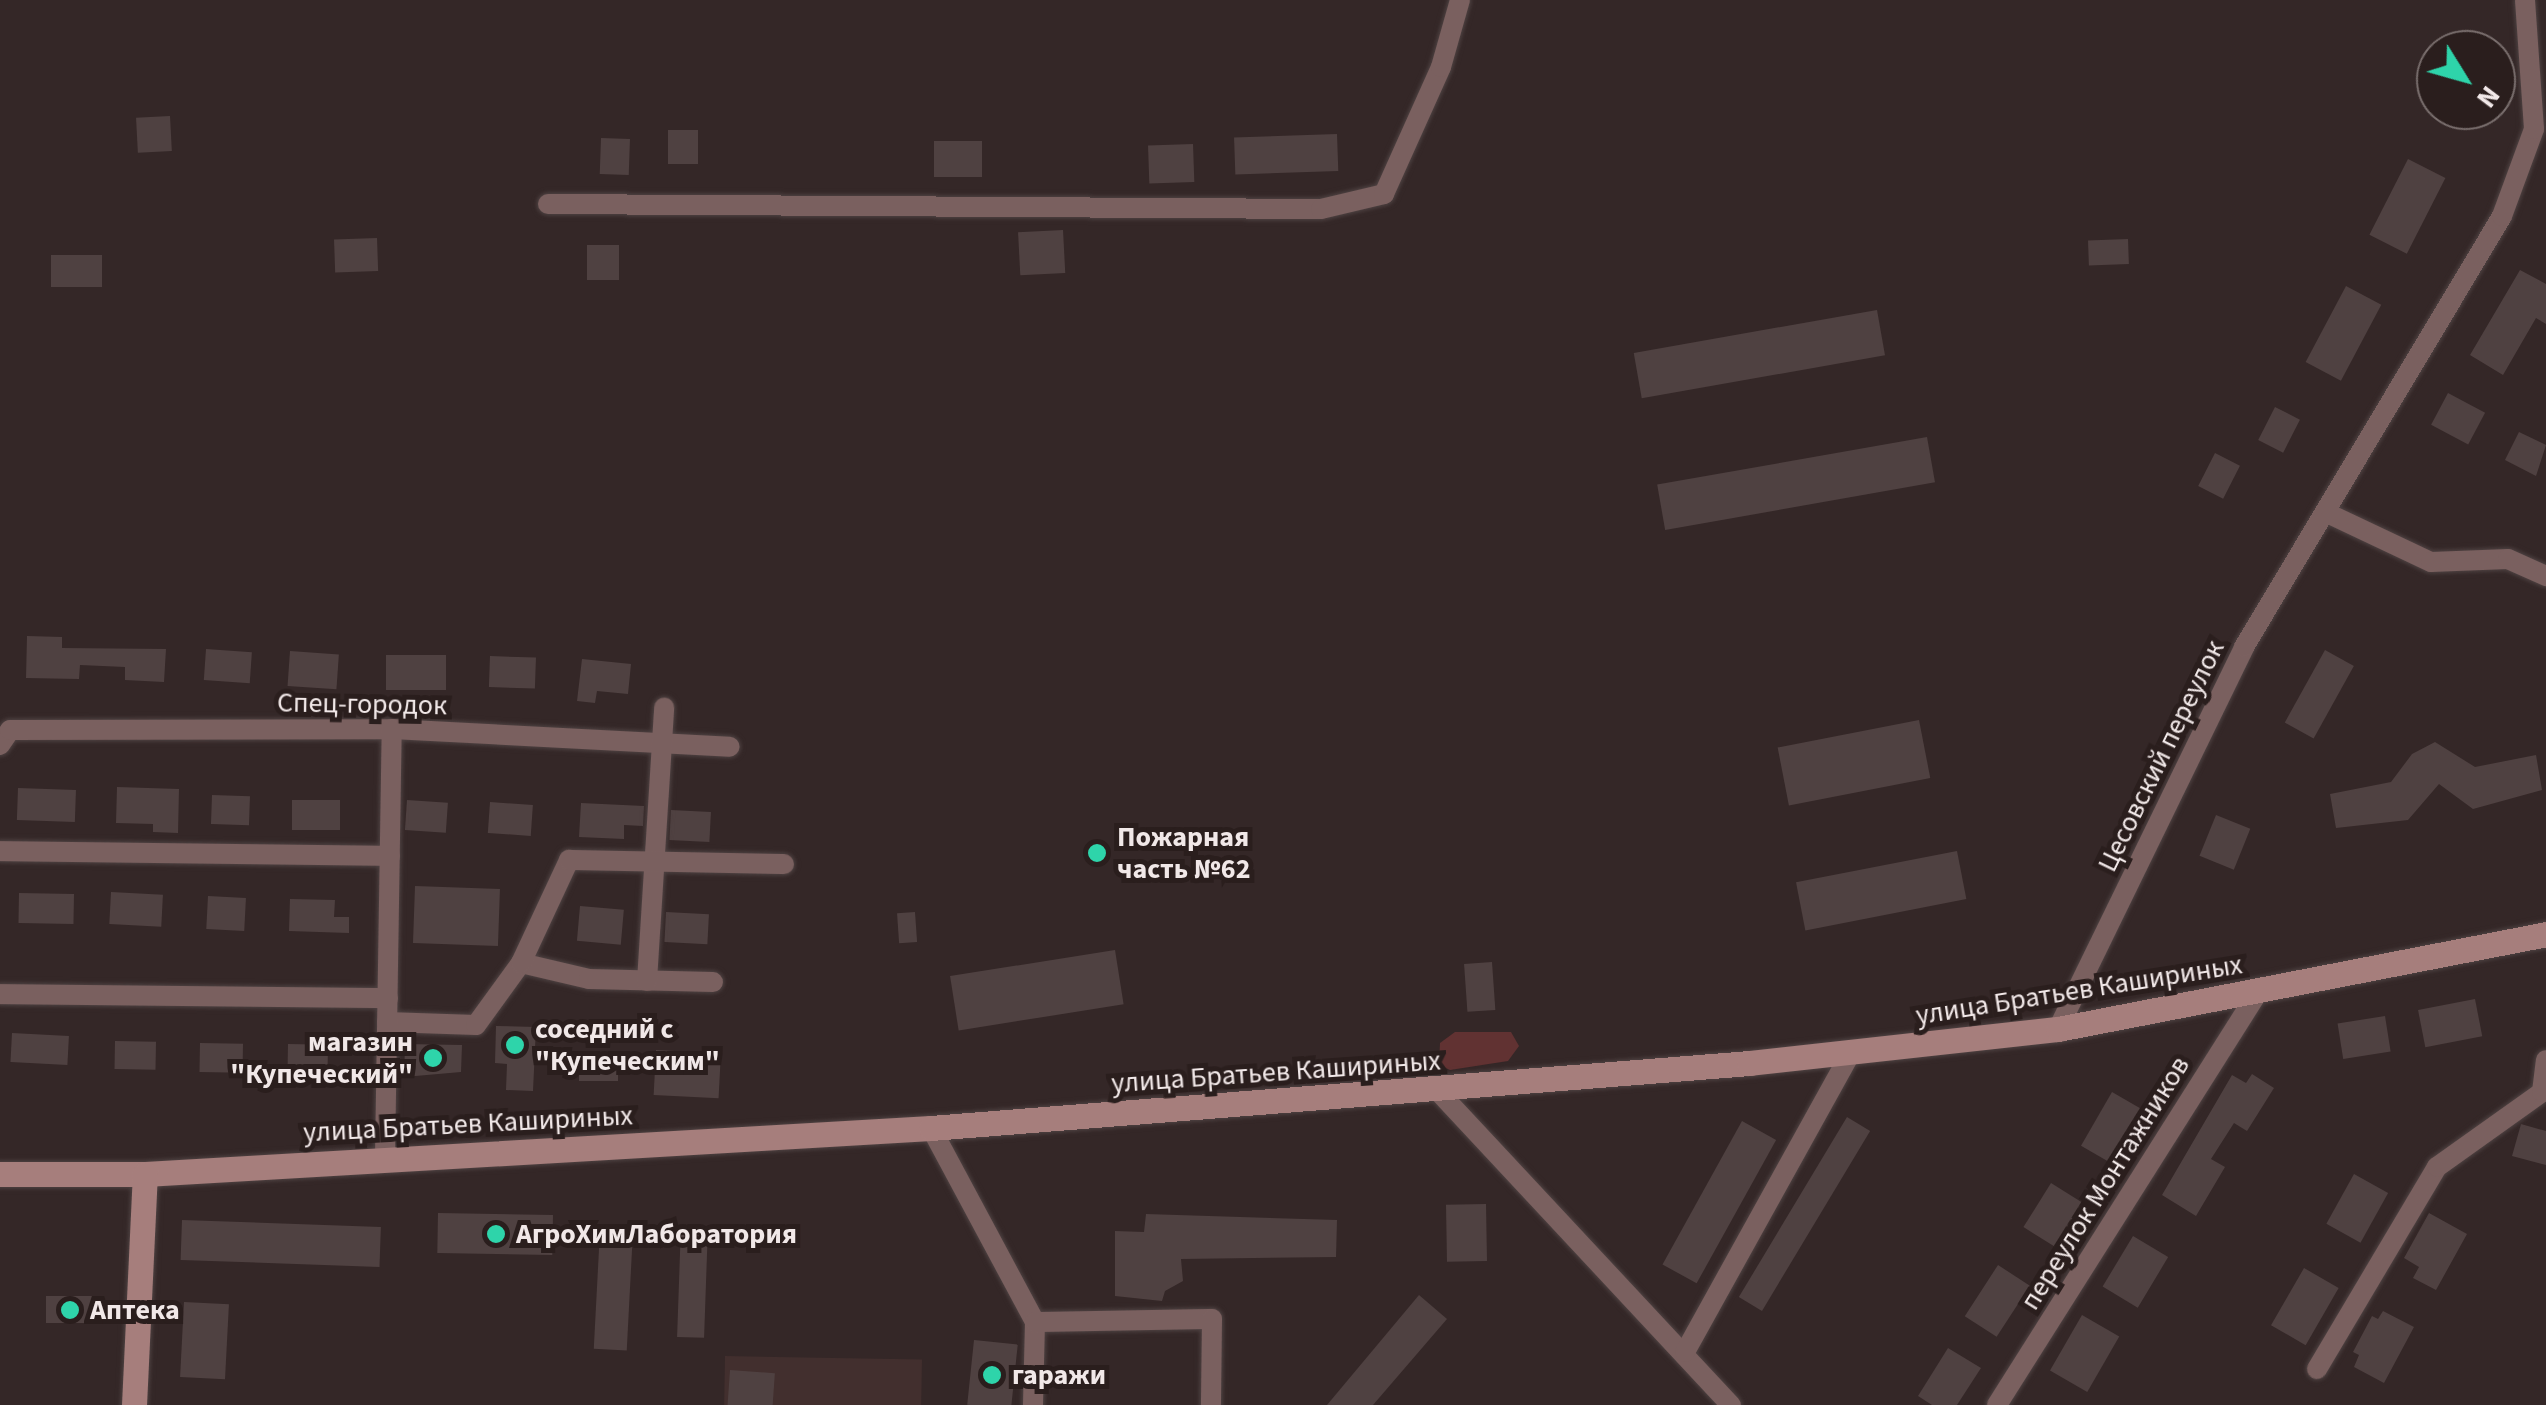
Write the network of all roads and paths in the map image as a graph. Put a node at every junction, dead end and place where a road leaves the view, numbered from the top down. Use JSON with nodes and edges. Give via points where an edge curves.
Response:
{"nodes":[{"id":1,"x":1460,"y":0,"type":"edge"},
{"id":2,"x":2525,"y":0,"type":"edge"},
{"id":3,"x":2538,"y":53,"type":"edge"},
{"id":4,"x":548,"y":204,"type":"dead end"},
{"id":5,"x":2325,"y":512,"type":"junction"},
{"id":6,"x":2546,"y":576,"type":"edge"},
{"id":7,"x":664,"y":708,"type":"dead end"},
{"id":8,"x":392,"y":729,"type":"junction"},
{"id":9,"x":664,"y":743,"type":"junction"},
{"id":10,"x":0,"y":744,"type":"edge"},
{"id":11,"x":730,"y":746,"type":"dead end"},
{"id":12,"x":0,"y":851,"type":"edge"},
{"id":13,"x":390,"y":856,"type":"junction"},
{"id":14,"x":655,"y":862,"type":"junction"},
{"id":15,"x":784,"y":864,"type":"dead end"},
{"id":16,"x":2546,"y":934,"type":"edge"},
{"id":17,"x":522,"y":963,"type":"junction"},
{"id":18,"x":646,"y":981,"type":"junction"},
{"id":19,"x":714,"y":982,"type":"dead end"},
{"id":20,"x":2259,"y":991,"type":"junction"},
{"id":21,"x":0,"y":994,"type":"edge"},
{"id":22,"x":388,"y":998,"type":"junction"},
{"id":23,"x":387,"y":1022,"type":"junction"},
{"id":24,"x":2058,"y":1030,"type":"junction"},
{"id":25,"x":1852,"y":1053,"type":"junction"},
{"id":26,"x":2546,"y":1060,"type":"edge"},
{"id":27,"x":1437,"y":1090,"type":"junction"},
{"id":28,"x":931,"y":1128,"type":"junction"},
{"id":29,"x":385,"y":1157,"type":"junction"},
{"id":30,"x":0,"y":1174,"type":"edge"},
{"id":31,"x":145,"y":1174,"type":"junction"},
{"id":32,"x":1035,"y":1322,"type":"junction"},
{"id":33,"x":1685,"y":1352,"type":"junction"},
{"id":34,"x":2317,"y":1369,"type":"dead end"},
{"id":35,"x":134,"y":1405,"type":"edge"},
{"id":36,"x":1033,"y":1405,"type":"edge"},
{"id":37,"x":1211,"y":1405,"type":"edge"},
{"id":38,"x":1730,"y":1405,"type":"edge"},
{"id":39,"x":1996,"y":1405,"type":"edge"}],
"edges":[{"from":1,"to":4,"type":"street","via":[[1440,68],[1384,194],[1321,209]]},
{"from":2,"to":3,"type":"street","name":"Цесовский переулок"},
{"from":3,"to":5,"type":"street","name":"Цесовский переулок","via":[[2534,129],[2502,216]]},
{"from":5,"to":6,"type":"street","via":[[2431,562],[2508,559]]},
{"from":5,"to":24,"type":"street","name":"Цесовский переулок","via":[[2244,647]]},
{"from":7,"to":9,"type":"street"},
{"from":8,"to":9,"type":"street","name":"Спец-городок"},
{"from":8,"to":10,"type":"street","name":"Спец-городок","via":[[10,730]]},
{"from":8,"to":13,"type":"street"},
{"from":9,"to":11,"type":"street","name":"Спец-городок"},
{"from":9,"to":14,"type":"street"},
{"from":12,"to":13,"type":"street"},
{"from":13,"to":22,"type":"street"},
{"from":14,"to":15,"type":"street"},
{"from":14,"to":17,"type":"street","via":[[568,860]]},
{"from":14,"to":18,"type":"street"},
{"from":16,"to":20,"type":"main road","name":"улица Братьев Кашириных"},
{"from":17,"to":18,"type":"street","via":[[589,980]]},
{"from":17,"to":23,"type":"street","via":[[476,1025]]},
{"from":18,"to":19,"type":"street"},
{"from":20,"to":24,"type":"main road","name":"улица Братьев Кашириных"},
{"from":20,"to":39,"type":"street","name":"переулок Монтажников"},
{"from":21,"to":22,"type":"street"},
{"from":22,"to":23,"type":"street"},
{"from":23,"to":29,"type":"street"},
{"from":24,"to":25,"type":"main road","name":"улица Братьев Кашириных"},
{"from":25,"to":27,"type":"main road","name":"улица Братьев Кашириных"},
{"from":25,"to":33,"type":"street"},
{"from":26,"to":34,"type":"street","via":[[2542,1092],[2437,1168]]},
{"from":27,"to":28,"type":"main road","name":"улица Братьев Кашириных"},
{"from":27,"to":33,"type":"street"},
{"from":28,"to":29,"type":"main road","name":"улица Братьев Кашириных"},
{"from":28,"to":32,"type":"street"},
{"from":29,"to":31,"type":"main road","name":"улица Братьев Кашириных"},
{"from":30,"to":31,"type":"main road","name":"улица Братьев Кашириных"},
{"from":31,"to":35,"type":"main road"},
{"from":32,"to":36,"type":"street"},
{"from":32,"to":37,"type":"street","via":[[1212,1319]]},
{"from":33,"to":38,"type":"street"}]}
